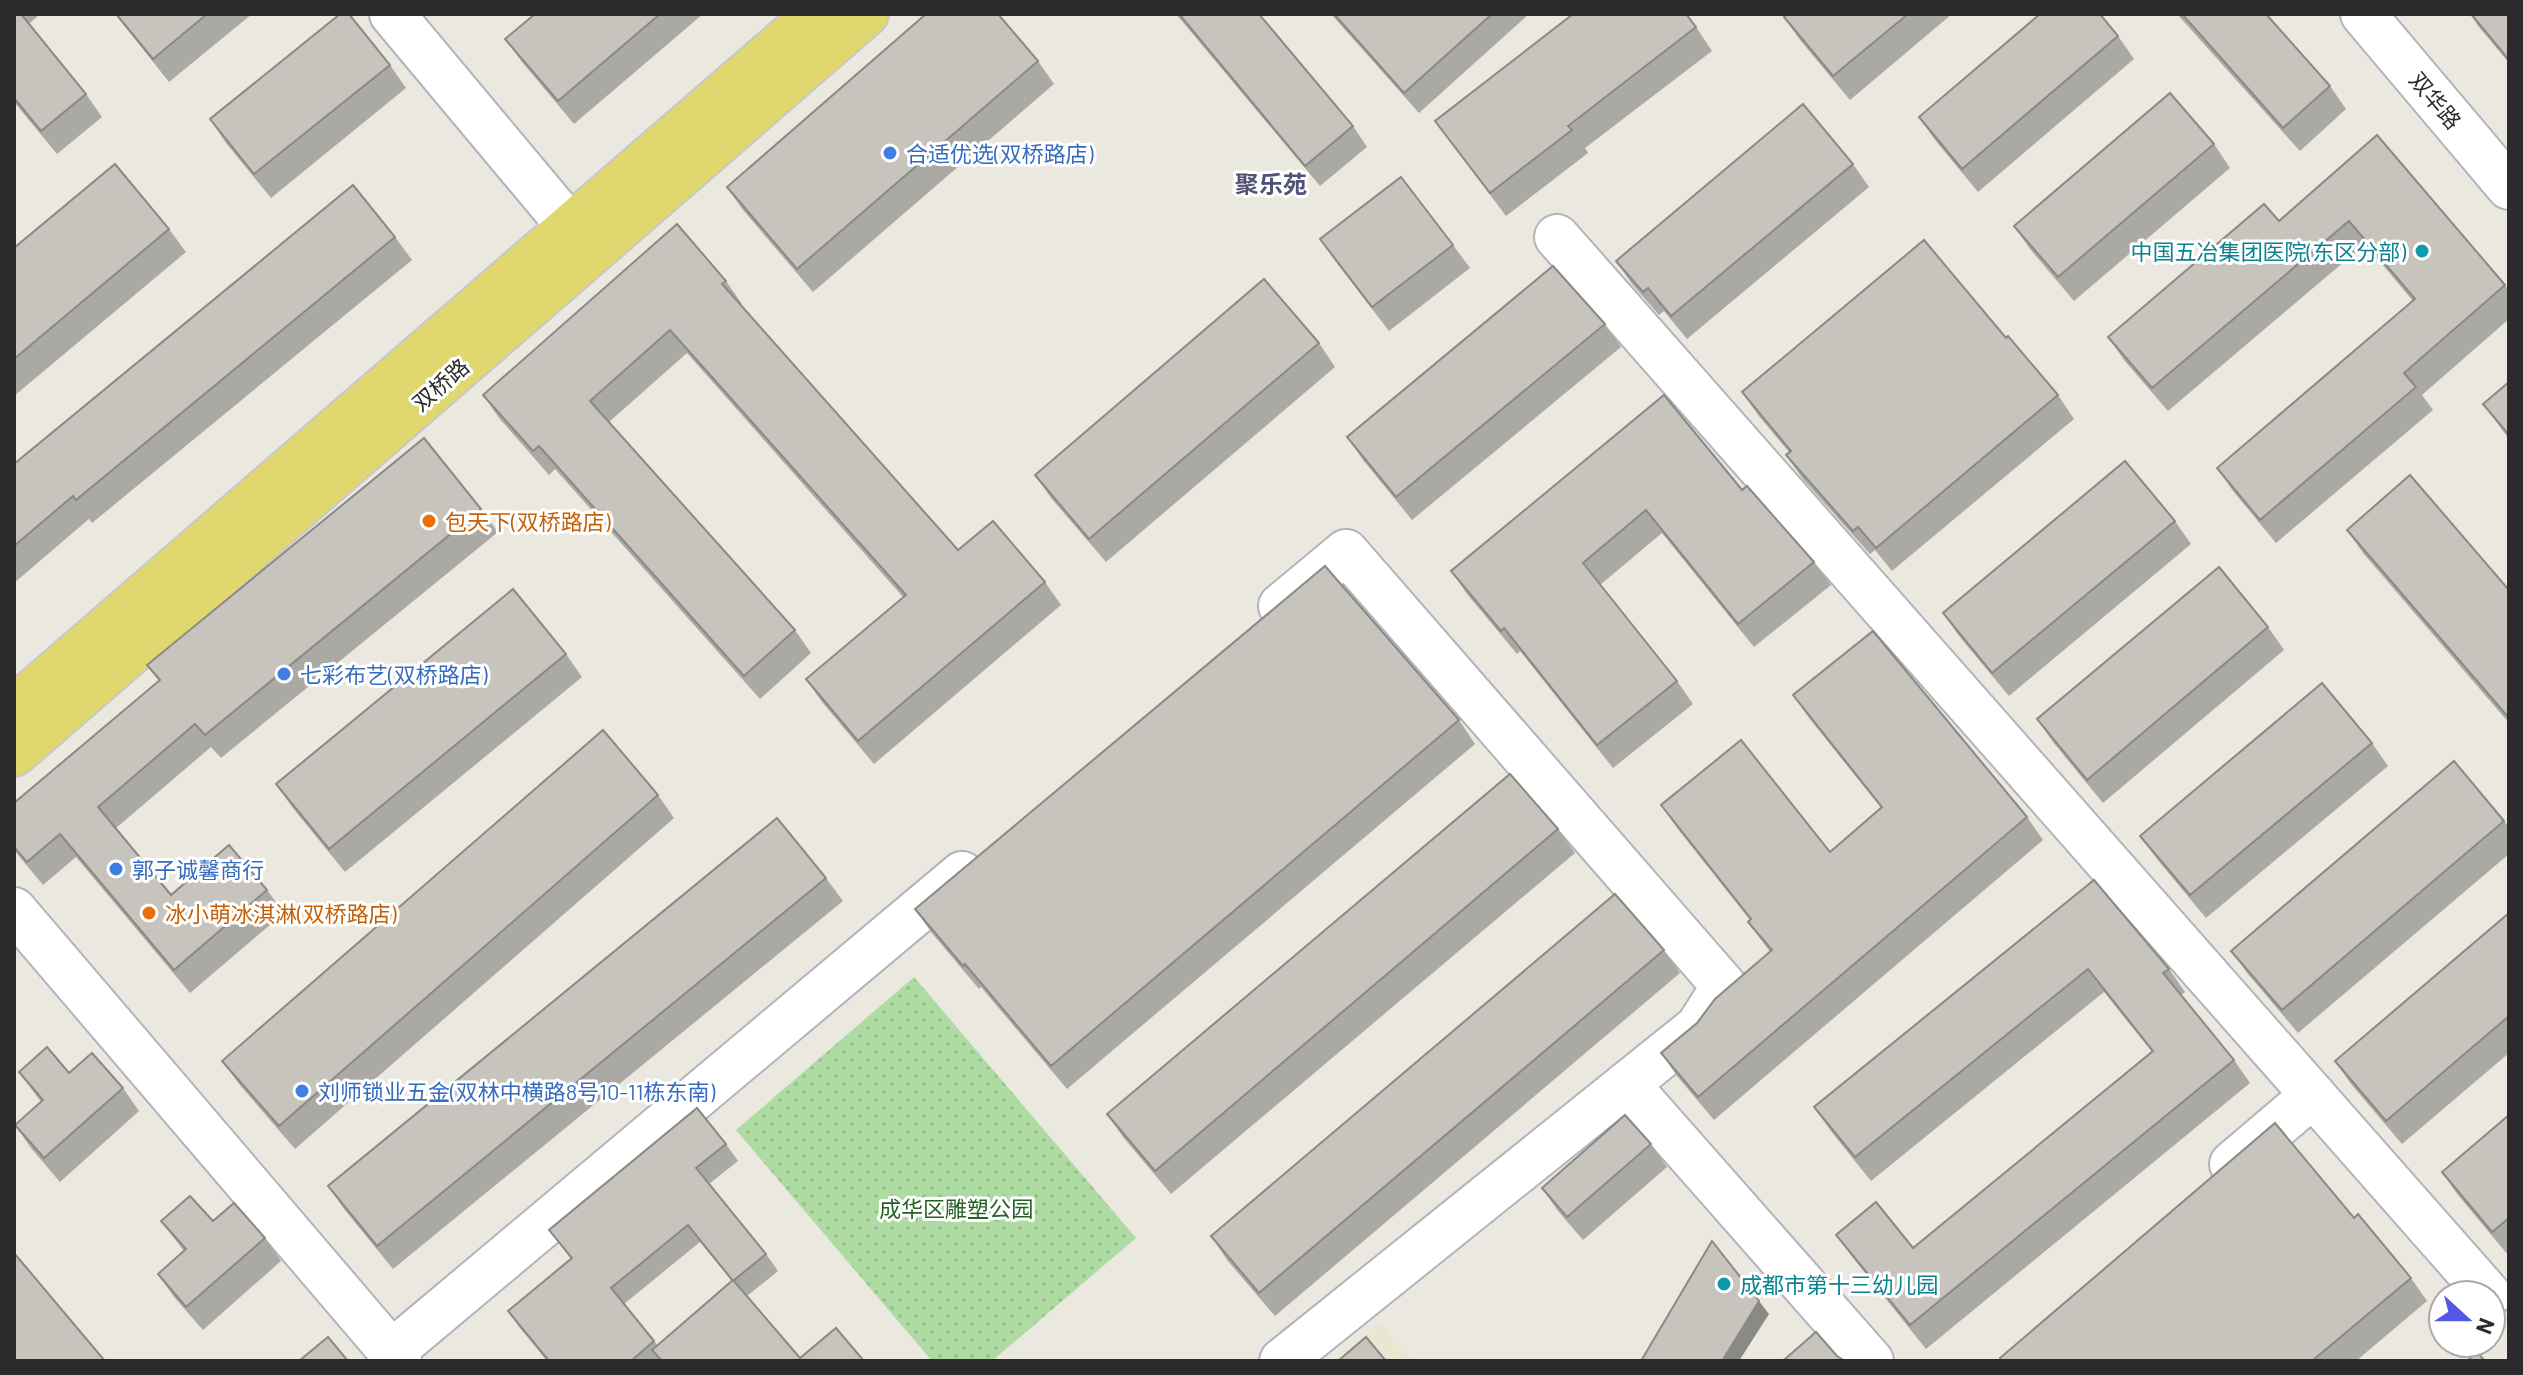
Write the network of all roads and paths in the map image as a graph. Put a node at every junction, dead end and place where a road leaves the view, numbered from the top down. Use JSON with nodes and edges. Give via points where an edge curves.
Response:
{"nodes":[{"id":1,"x":392,"y":14,"type":"edge"},
{"id":2,"x":816,"y":14,"type":"edge"},
{"id":3,"x":866,"y":14,"type":"edge"},
{"id":4,"x":2363,"y":14,"type":"edge"},
{"id":5,"x":2509,"y":187,"type":"edge"},
{"id":6,"x":570,"y":227,"type":"junction"},
{"id":7,"x":1557,"y":237,"type":"dead end"},
{"id":8,"x":1248,"y":634,"type":"edge"},
{"id":9,"x":14,"y":708,"type":"edge"},
{"id":10,"x":14,"y":754,"type":"edge"},
{"id":11,"x":991,"y":850,"type":"edge"},
{"id":12,"x":14,"y":910,"type":"edge"},
{"id":13,"x":1627,"y":1084,"type":"junction"},
{"id":14,"x":2313,"y":1095,"type":"junction"},
{"id":15,"x":2205,"y":1187,"type":"edge"},
{"id":16,"x":2475,"y":1279,"type":"edge"},
{"id":17,"x":395,"y":1357,"type":"edge"},
{"id":18,"x":1282,"y":1361,"type":"edge"},
{"id":19,"x":1871,"y":1361,"type":"edge"}],
"edges":[{"from":1,"to":6,"type":"street"},
{"from":2,"to":6,"type":"main road","name":"双桥路"},
{"from":3,"to":10,"type":"main road","name":"双桥路"},
{"from":4,"to":5,"type":"street","name":"双华路"},
{"from":6,"to":9,"type":"main road","name":"双桥路"},
{"from":7,"to":14,"type":"street"},
{"from":8,"to":13,"type":"street","via":[[1346,552],[1724,986],[1698,1027]]},
{"from":11,"to":17,"type":"street"},
{"from":12,"to":17,"type":"street"},
{"from":13,"to":18,"type":"street"},
{"from":13,"to":19,"type":"street"},
{"from":14,"to":15,"type":"street"},
{"from":14,"to":16,"type":"street"}]}
